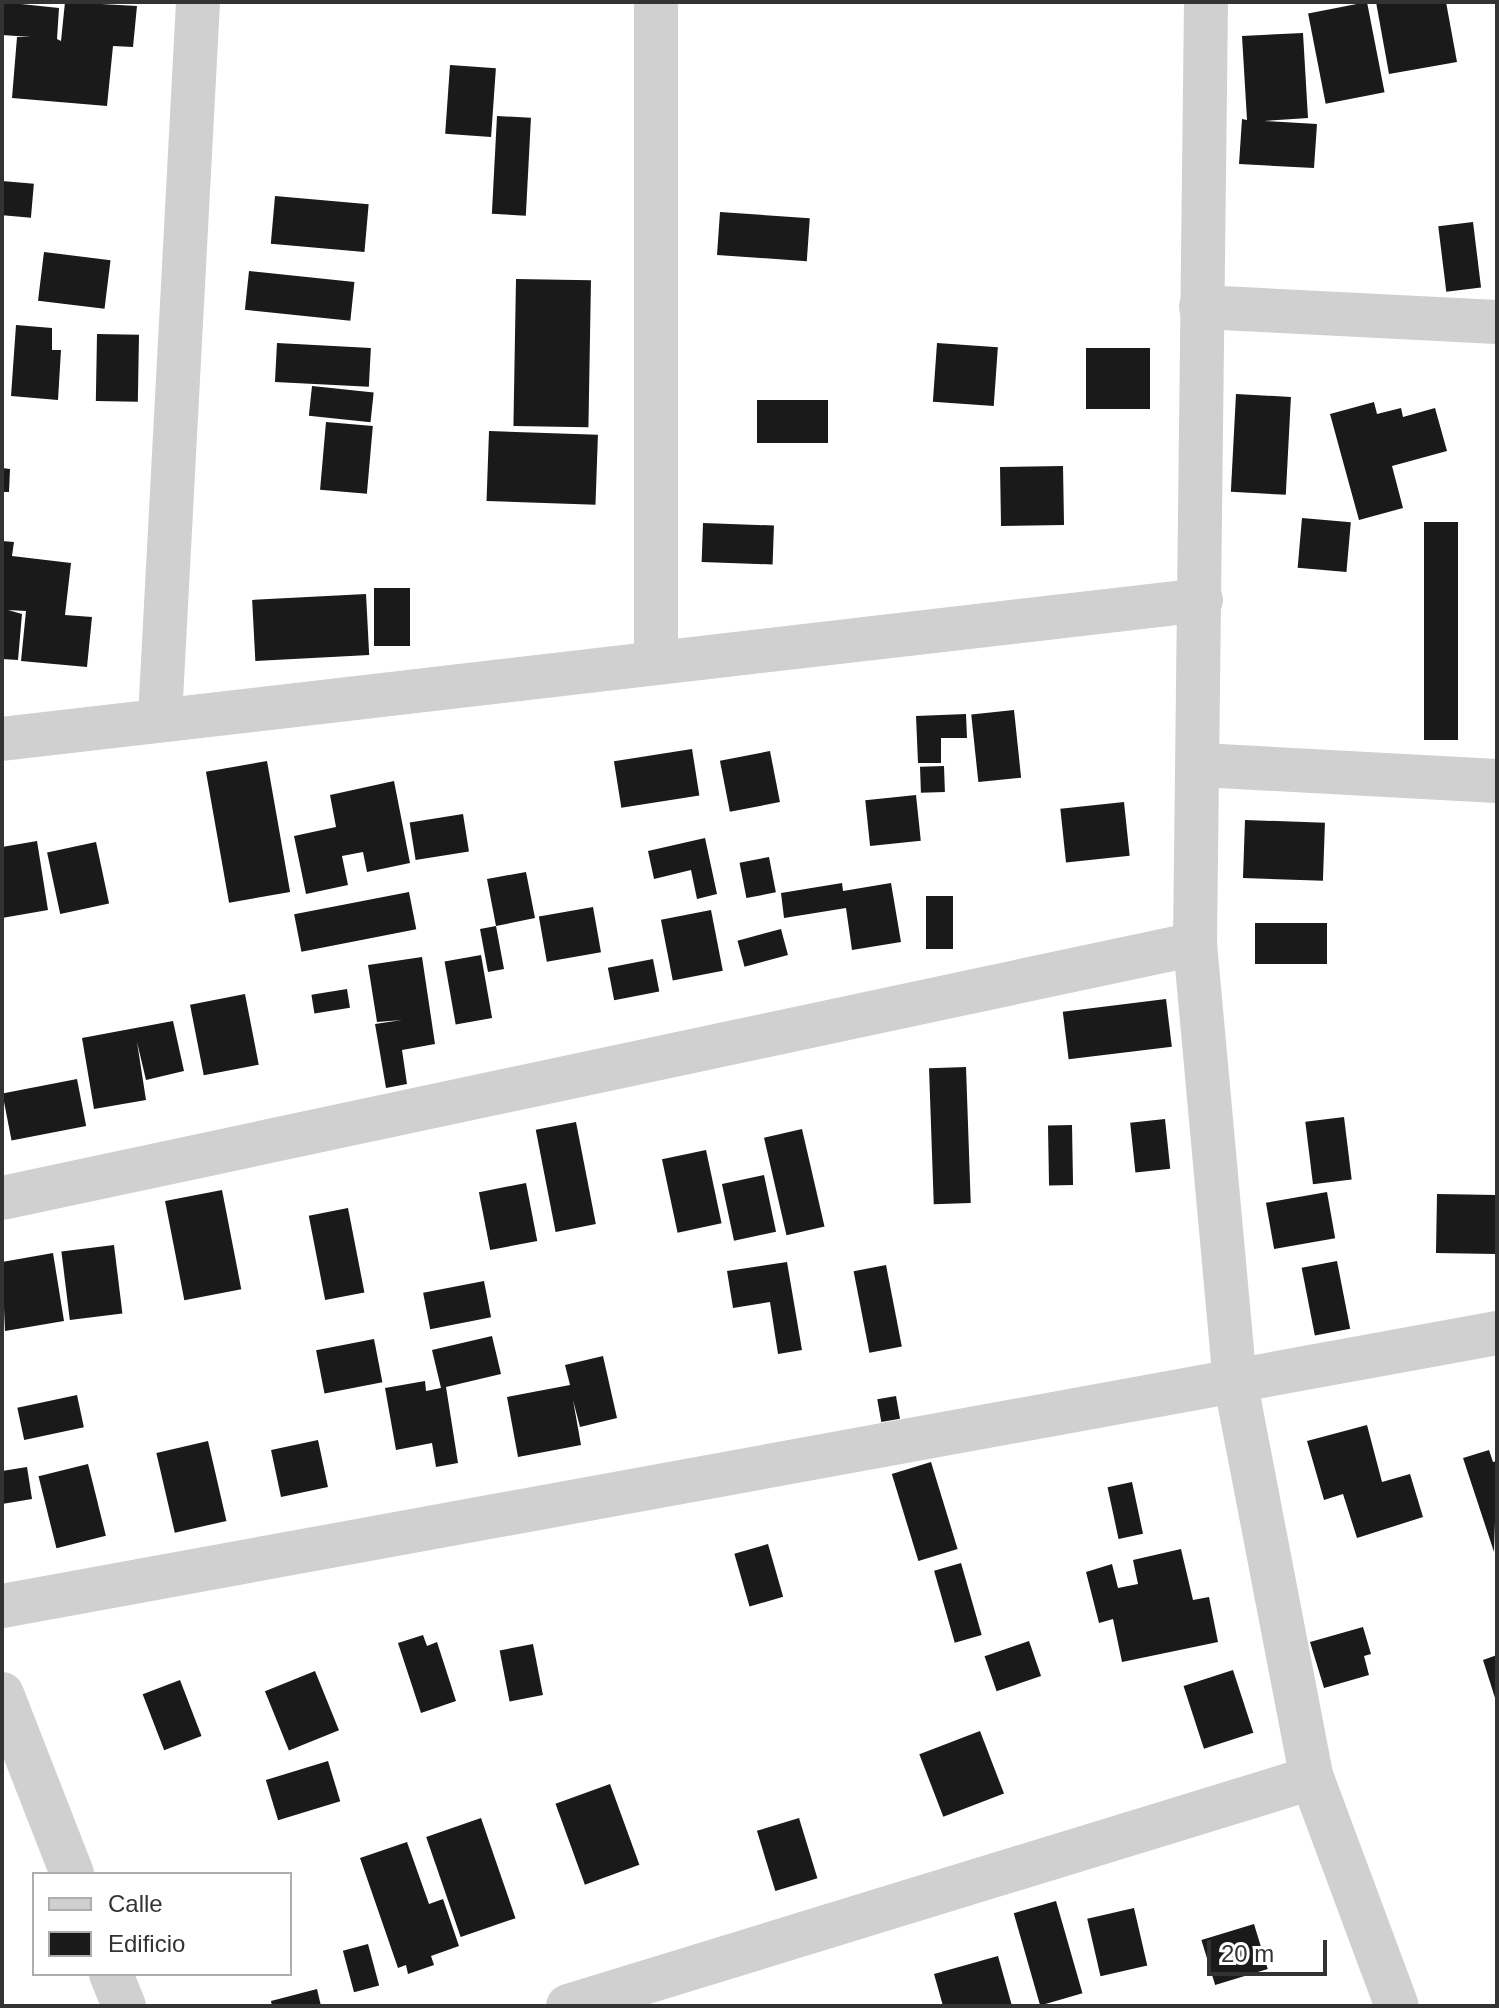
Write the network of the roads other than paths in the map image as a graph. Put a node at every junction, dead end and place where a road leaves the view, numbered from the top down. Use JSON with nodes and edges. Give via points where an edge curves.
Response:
{"nodes":[{"id":1,"x":198,"y":2,"type":"edge"},
{"id":2,"x":656,"y":2,"type":"edge"},
{"id":3,"x":1206,"y":2,"type":"edge"},
{"id":4,"x":1201,"y":307,"type":"junction"},
{"id":5,"x":1497,"y":322,"type":"edge"},
{"id":6,"x":1201,"y":600,"type":"junction"},
{"id":7,"x":656,"y":662,"type":"junction"},
{"id":8,"x":160,"y":718,"type":"junction"},
{"id":9,"x":2,"y":739,"type":"edge"},
{"id":10,"x":1201,"y":765,"type":"junction"},
{"id":11,"x":1497,"y":781,"type":"edge"},
{"id":12,"x":1195,"y":944,"type":"junction"},
{"id":13,"x":2,"y":1198,"type":"edge"},
{"id":14,"x":1497,"y":1333,"type":"edge"},
{"id":15,"x":1235,"y":1380,"type":"junction"},
{"id":16,"x":2,"y":1606,"type":"edge"},
{"id":17,"x":2,"y":1694,"type":"edge"},
{"id":18,"x":1312,"y":1778,"type":"junction"},
{"id":19,"x":71,"y":1872,"type":"edge"},
{"id":20,"x":112,"y":1976,"type":"edge"},
{"id":21,"x":670,"y":1992,"type":"edge"},
{"id":22,"x":124,"y":2006,"type":"edge"},
{"id":23,"x":568,"y":2006,"type":"edge"},
{"id":24,"x":1397,"y":2006,"type":"edge"}],
"edges":[{"from":1,"to":8,"type":"street"},
{"from":2,"to":7,"type":"street"},
{"from":3,"to":4,"type":"street"},
{"from":4,"to":5,"type":"street"},
{"from":4,"to":6,"type":"street"},
{"from":6,"to":7,"type":"street"},
{"from":6,"to":10,"type":"street"},
{"from":7,"to":8,"type":"street"},
{"from":8,"to":9,"type":"street"},
{"from":10,"to":11,"type":"street"},
{"from":10,"to":12,"type":"street"},
{"from":12,"to":13,"type":"street"},
{"from":12,"to":15,"type":"street"},
{"from":14,"to":15,"type":"street"},
{"from":15,"to":16,"type":"street"},
{"from":15,"to":18,"type":"street"},
{"from":17,"to":19,"type":"street"},
{"from":18,"to":21,"type":"street"},
{"from":18,"to":24,"type":"street"},
{"from":20,"to":22,"type":"street"},
{"from":21,"to":23,"type":"street"}]}
